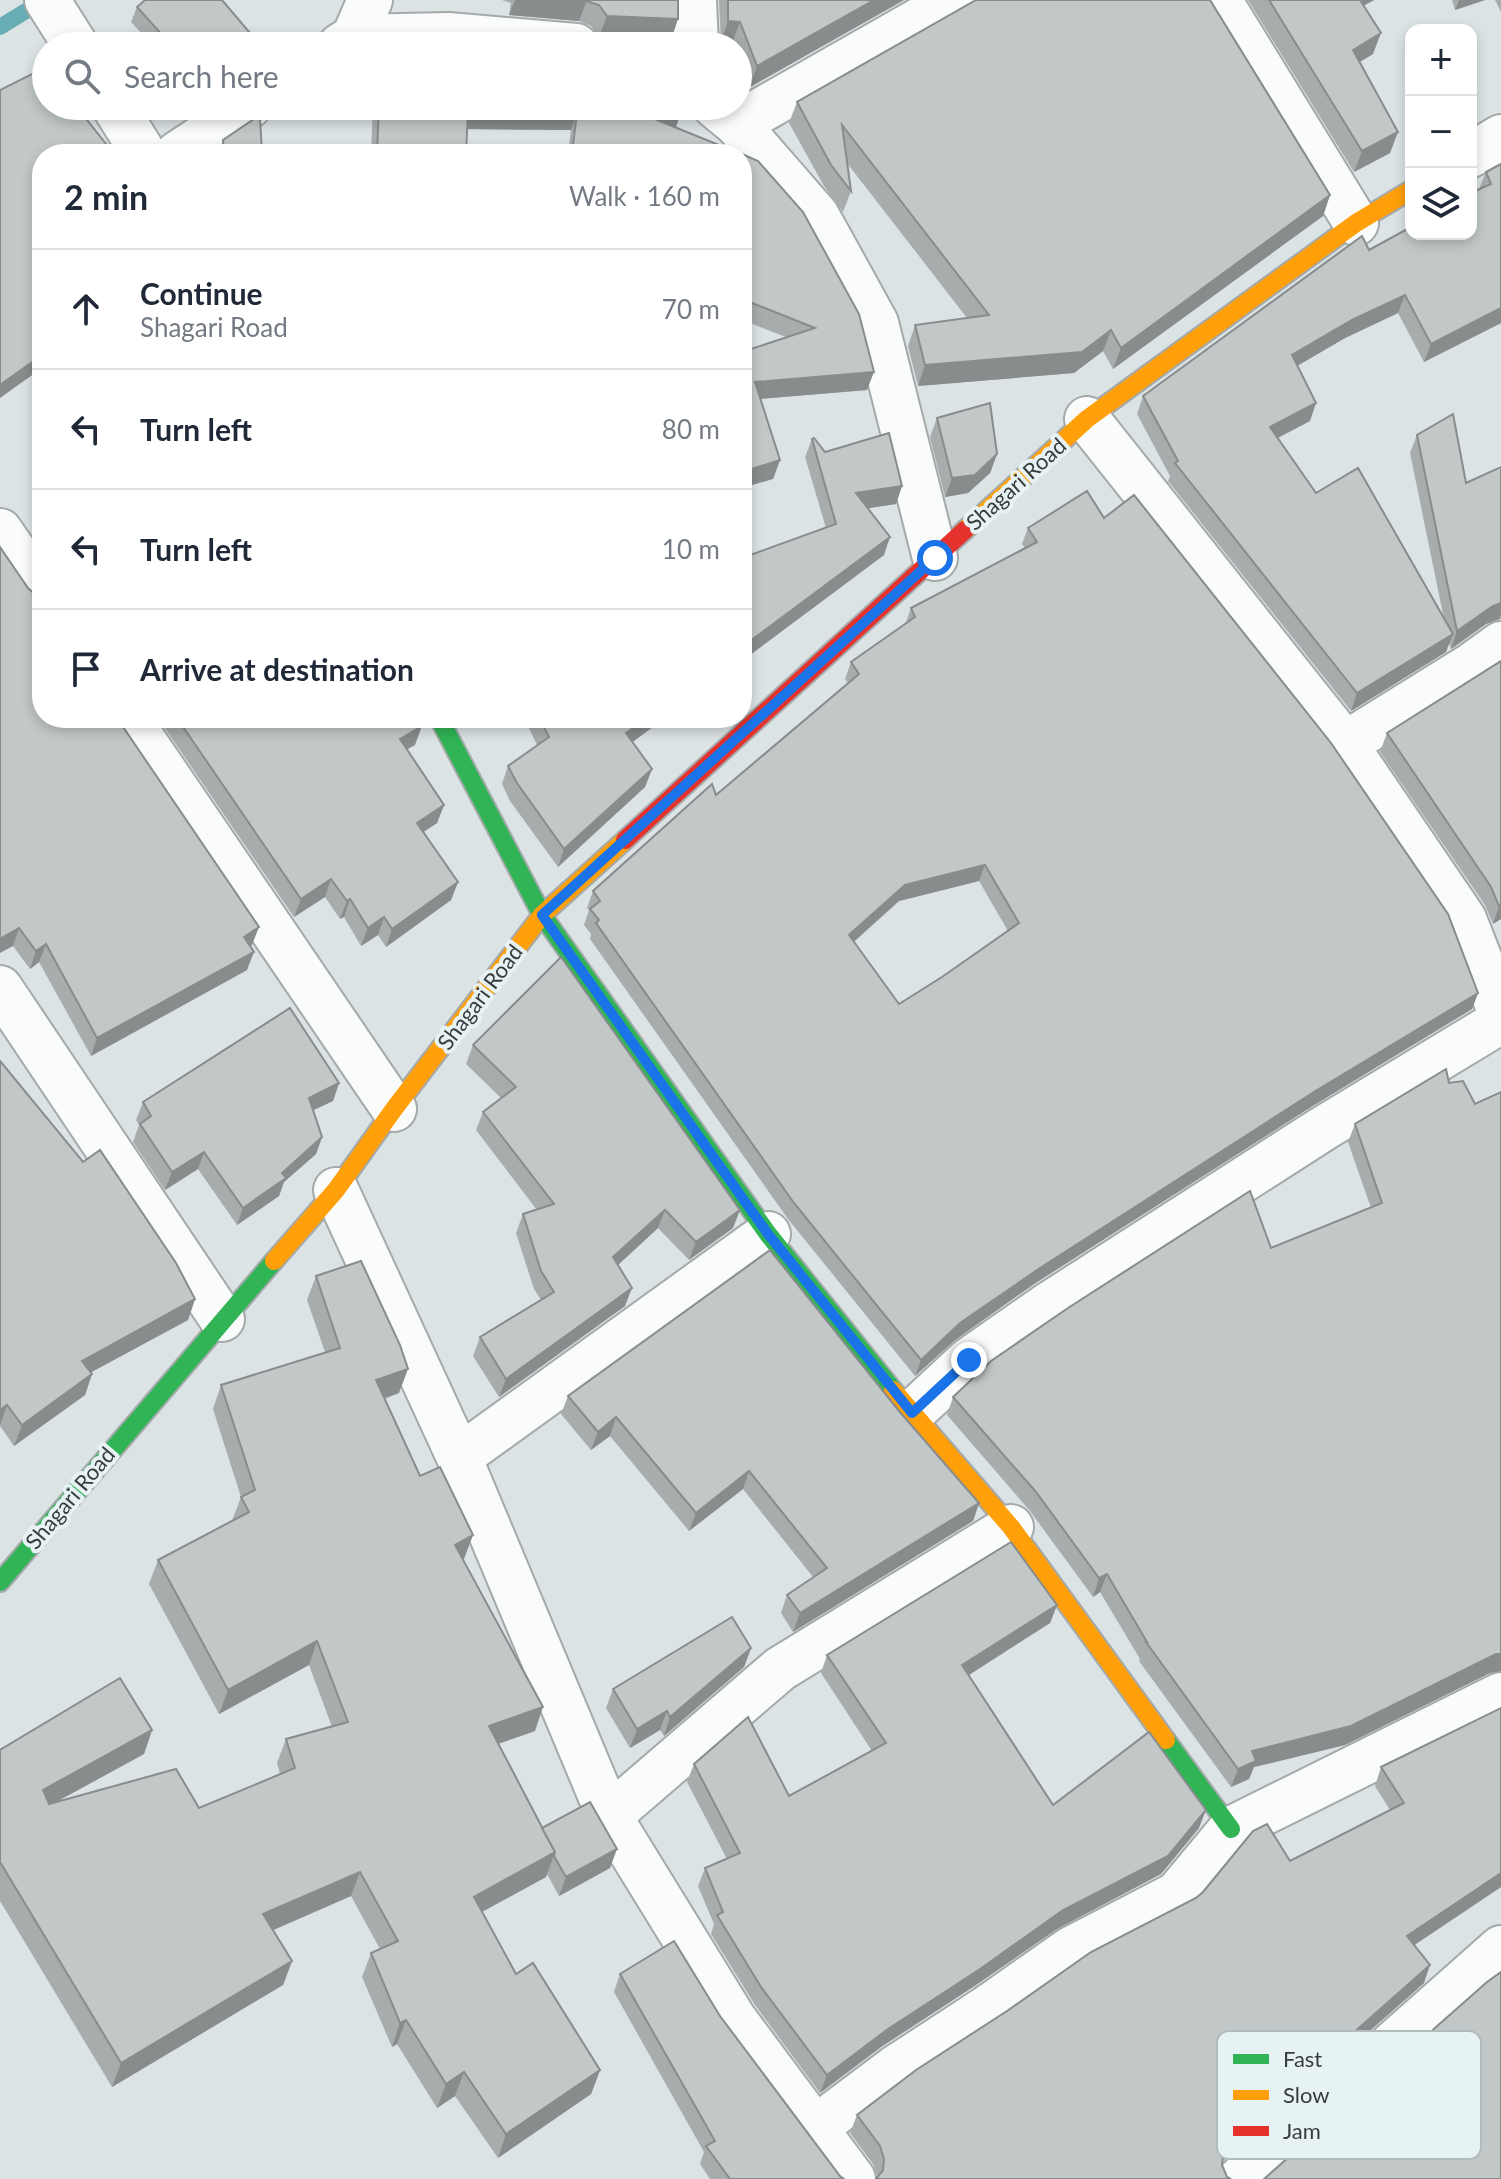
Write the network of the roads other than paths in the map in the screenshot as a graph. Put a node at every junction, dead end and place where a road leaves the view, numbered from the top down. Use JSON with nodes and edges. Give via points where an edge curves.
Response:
{"nodes":[{"id":1,"x":47,"y":0,"type":"edge"},
{"id":2,"x":694,"y":0,"type":"edge"},
{"id":3,"x":955,"y":0,"type":"edge"},
{"id":4,"x":1219,"y":0,"type":"edge"},
{"id":5,"x":355,"y":28,"type":"edge"},
{"id":6,"x":67,"y":32,"type":"edge"},
{"id":7,"x":408,"y":32,"type":"edge"},
{"id":8,"x":695,"y":32,"type":"edge"},
{"id":9,"x":752,"y":102,"type":"edge"},
{"id":10,"x":123,"y":120,"type":"edge"},
{"id":11,"x":228,"y":120,"type":"edge"},
{"id":12,"x":731,"y":120,"type":"edge"},
{"id":13,"x":1501,"y":137,"type":"edge"},
{"id":14,"x":138,"y":144,"type":"edge"},
{"id":15,"x":192,"y":144,"type":"edge"},
{"id":16,"x":1477,"y":151,"type":"edge"},
{"id":17,"x":1405,"y":194,"type":"edge"},
{"id":18,"x":1356,"y":223,"type":"junction"},
{"id":19,"x":1087,"y":419,"type":"junction"},
{"id":20,"x":0,"y":531,"type":"edge"},
{"id":21,"x":935,"y":558,"type":"junction"},
{"id":22,"x":32,"y":577,"type":"edge"},
{"id":23,"x":1501,"y":644,"type":"edge"},
{"id":24,"x":752,"y":724,"type":"edge"},
{"id":25,"x":135,"y":728,"type":"edge"},
{"id":26,"x":444,"y":728,"type":"edge"},
{"id":27,"x":748,"y":728,"type":"edge"},
{"id":28,"x":1345,"y":744,"type":"junction"},
{"id":29,"x":542,"y":915,"type":"junction"},
{"id":30,"x":0,"y":988,"type":"edge"},
{"id":31,"x":1501,"y":1014,"type":"edge"},
{"id":32,"x":1501,"y":1021,"type":"edge"},
{"id":33,"x":394,"y":1109,"type":"junction"},
{"id":34,"x":336,"y":1190,"type":"junction"},
{"id":35,"x":768,"y":1234,"type":"junction"},
{"id":36,"x":222,"y":1319,"type":"junction"},
{"id":37,"x":912,"y":1413,"type":"junction"},
{"id":38,"x":459,"y":1457,"type":"junction"},
{"id":39,"x":1011,"y":1527,"type":"junction"},
{"id":40,"x":0,"y":1582,"type":"edge"},
{"id":41,"x":1501,"y":1695,"type":"edge"},
{"id":42,"x":609,"y":1816,"type":"junction"},
{"id":43,"x":1231,"y":1829,"type":"junction"},
{"id":44,"x":1501,"y":1948,"type":"edge"},
{"id":45,"x":1407,"y":2031,"type":"edge"},
{"id":46,"x":815,"y":2128,"type":"junction"},
{"id":47,"x":1263,"y":2159,"type":"edge"},
{"id":48,"x":853,"y":2179,"type":"edge"},
{"id":49,"x":1240,"y":2179,"type":"edge"}],
"edges":[{"from":1,"to":6,"type":"street"},
{"from":2,"to":8,"type":"street"},
{"from":3,"to":9,"type":"street"},
{"from":4,"to":18,"type":"street"},
{"from":5,"to":7,"type":"street"},
{"from":10,"to":14,"type":"street"},
{"from":11,"to":15,"type":"street"},
{"from":12,"to":21,"type":"street","via":[[817,216],[876,323]]},
{"from":13,"to":16,"type":"street"},
{"from":17,"to":18,"type":"street","name":"Shagari Road"},
{"from":18,"to":19,"type":"street","name":"Shagari Road"},
{"from":19,"to":21,"type":"street","name":"Shagari Road"},
{"from":19,"to":28,"type":"street"},
{"from":20,"to":22,"type":"street"},
{"from":21,"to":24,"type":"street","name":"Shagari Road"},
{"from":23,"to":28,"type":"street"},
{"from":25,"to":33,"type":"street"},
{"from":26,"to":29,"type":"street"},
{"from":27,"to":29,"type":"street","name":"Shagari Road"},
{"from":28,"to":31,"type":"street","via":[[1464,919]]},
{"from":29,"to":33,"type":"street","name":"Shagari Road"},
{"from":29,"to":35,"type":"street"},
{"from":30,"to":36,"type":"street"},
{"from":32,"to":37,"type":"street","via":[[1048,1305],[969,1360]]},
{"from":33,"to":34,"type":"street","name":"Shagari Road"},
{"from":34,"to":36,"type":"street","name":"Shagari Road"},
{"from":34,"to":38,"type":"street"},
{"from":35,"to":37,"type":"street"},
{"from":35,"to":38,"type":"street"},
{"from":36,"to":40,"type":"street","name":"Shagari Road"},
{"from":37,"to":39,"type":"street"},
{"from":38,"to":42,"type":"street"},
{"from":39,"to":42,"type":"street","via":[[780,1669]]},
{"from":39,"to":43,"type":"street"},
{"from":41,"to":43,"type":"street"},
{"from":42,"to":46,"type":"street","via":[[734,2019]]},
{"from":43,"to":46,"type":"street","via":[[1177,1894],[1071,1949]]},
{"from":44,"to":45,"type":"street"},
{"from":46,"to":48,"type":"street"},
{"from":47,"to":49,"type":"street"}]}
